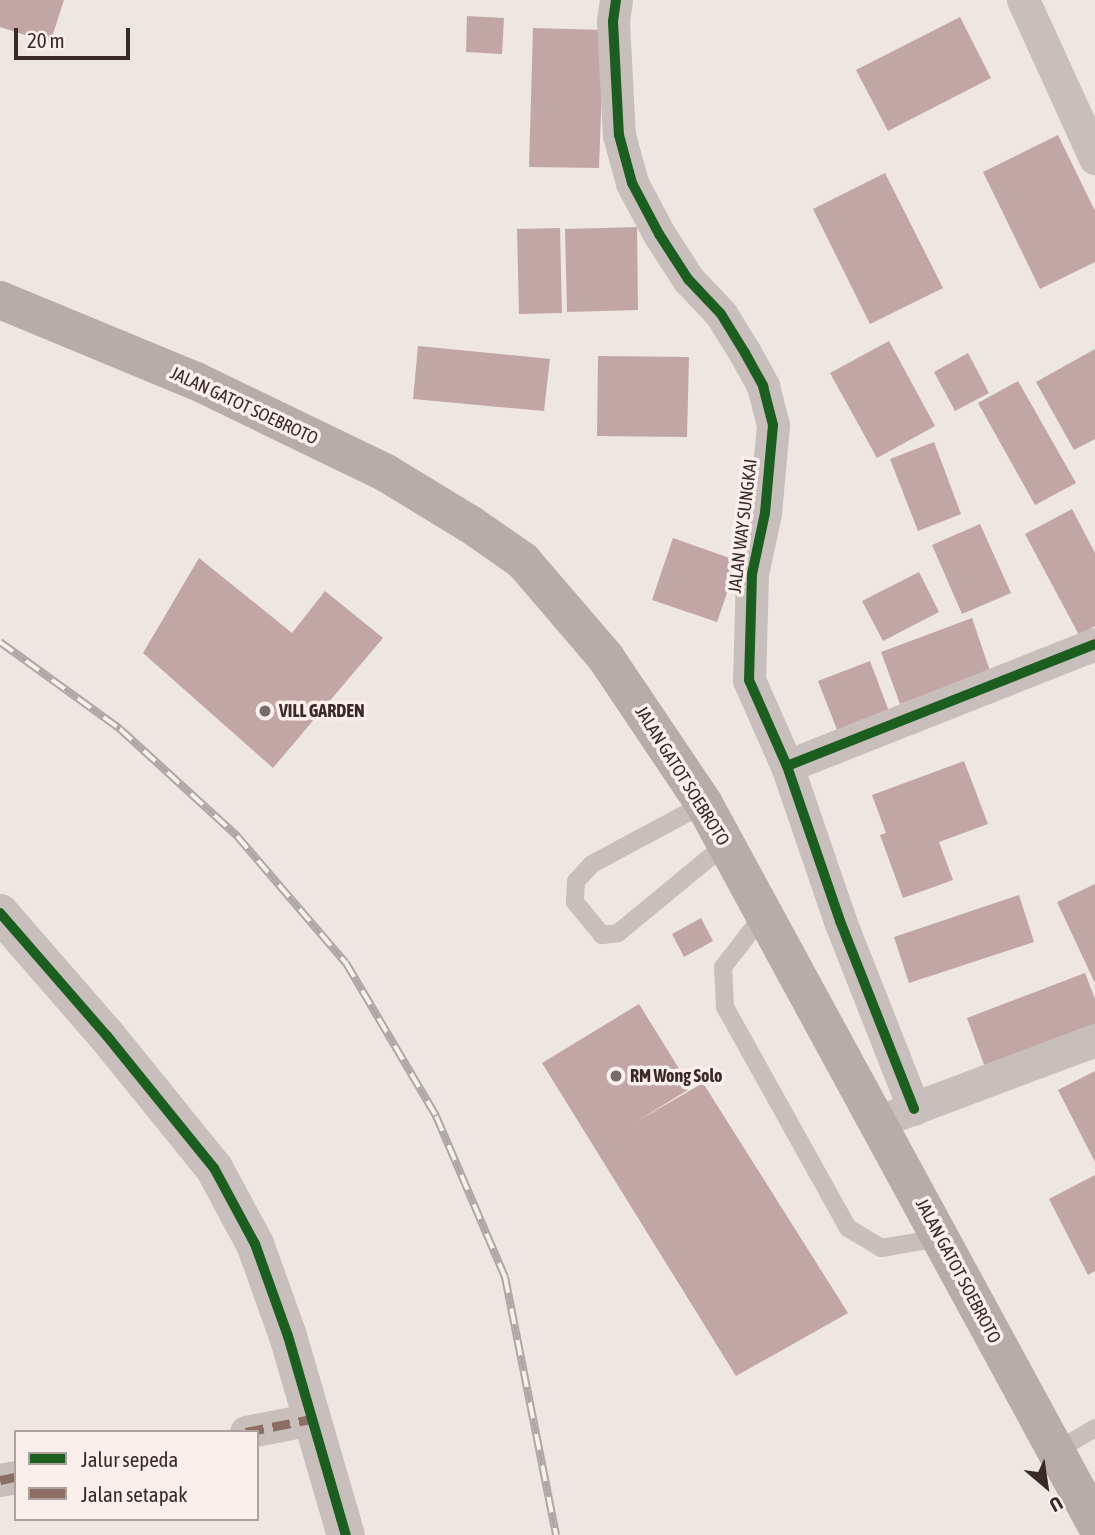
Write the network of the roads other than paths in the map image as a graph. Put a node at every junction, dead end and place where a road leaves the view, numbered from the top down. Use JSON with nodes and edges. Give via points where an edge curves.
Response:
{"nodes":[{"id":1,"x":616,"y":0,"type":"edge"},
{"id":2,"x":1023,"y":0,"type":"edge"},
{"id":3,"x":1095,"y":158,"type":"edge"},
{"id":4,"x":0,"y":300,"type":"edge"},
{"id":5,"x":1095,"y":644,"type":"edge"},
{"id":6,"x":787,"y":766,"type":"junction"},
{"id":7,"x":704,"y":804,"type":"junction"},
{"id":8,"x":726,"y":844,"type":"junction"},
{"id":9,"x":0,"y":913,"type":"edge"},
{"id":10,"x":765,"y":913,"type":"junction"},
{"id":11,"x":1095,"y":1040,"type":"edge"},
{"id":12,"x":914,"y":1110,"type":"junction"},
{"id":13,"x":878,"y":1122,"type":"junction"},
{"id":14,"x":941,"y":1238,"type":"junction"},
{"id":15,"x":311,"y":1419,"type":"junction"},
{"id":16,"x":1095,"y":1428,"type":"edge"},
{"id":17,"x":256,"y":1430,"type":"edge"},
{"id":18,"x":1056,"y":1451,"type":"junction"},
{"id":19,"x":1095,"y":1523,"type":"edge"},
{"id":20,"x":346,"y":1535,"type":"edge"}],
"edges":[{"from":1,"to":6,"type":"street","name":"JALAN WAY SUNGKAI","via":[[619,135],[632,183],[688,279],[720,314],[745,353],[763,386],[772,425],[765,513],[752,574],[749,680]]},
{"from":2,"to":3,"type":"street"},
{"from":4,"to":7,"type":"main road","name":"JALAN GATOT SOEBROTO","via":[[196,382],[386,473],[523,561],[606,659]]},
{"from":5,"to":6,"type":"street"},
{"from":6,"to":12,"type":"street","name":"JALAN WAY SUNGKAI","via":[[840,921]]},
{"from":7,"to":8,"type":"main road","name":"JALAN GATOT SOEBROTO"},
{"from":7,"to":8,"type":"lane","via":[[592,864],[576,881],[575,902],[602,935],[618,933]]},
{"from":8,"to":10,"type":"main road","name":"JALAN GATOT SOEBROTO"},
{"from":9,"to":15,"type":"street","via":[[214,1168],[256,1244]]},
{"from":10,"to":13,"type":"main road","name":"JALAN GATOT SOEBROTO"},
{"from":10,"to":14,"type":"lane","via":[[723,967],[725,1007],[848,1228],[881,1248]]},
{"from":11,"to":12,"type":"street"},
{"from":12,"to":13,"type":"street"},
{"from":13,"to":14,"type":"main road","name":"JALAN GATOT SOEBROTO"},
{"from":14,"to":18,"type":"main road","name":"JALAN GATOT SOEBROTO"},
{"from":15,"to":17,"type":"street"},
{"from":15,"to":20,"type":"street"},
{"from":16,"to":18,"type":"lane"},
{"from":18,"to":19,"type":"main road","name":"JALAN GATOT SOEBROTO"}]}
